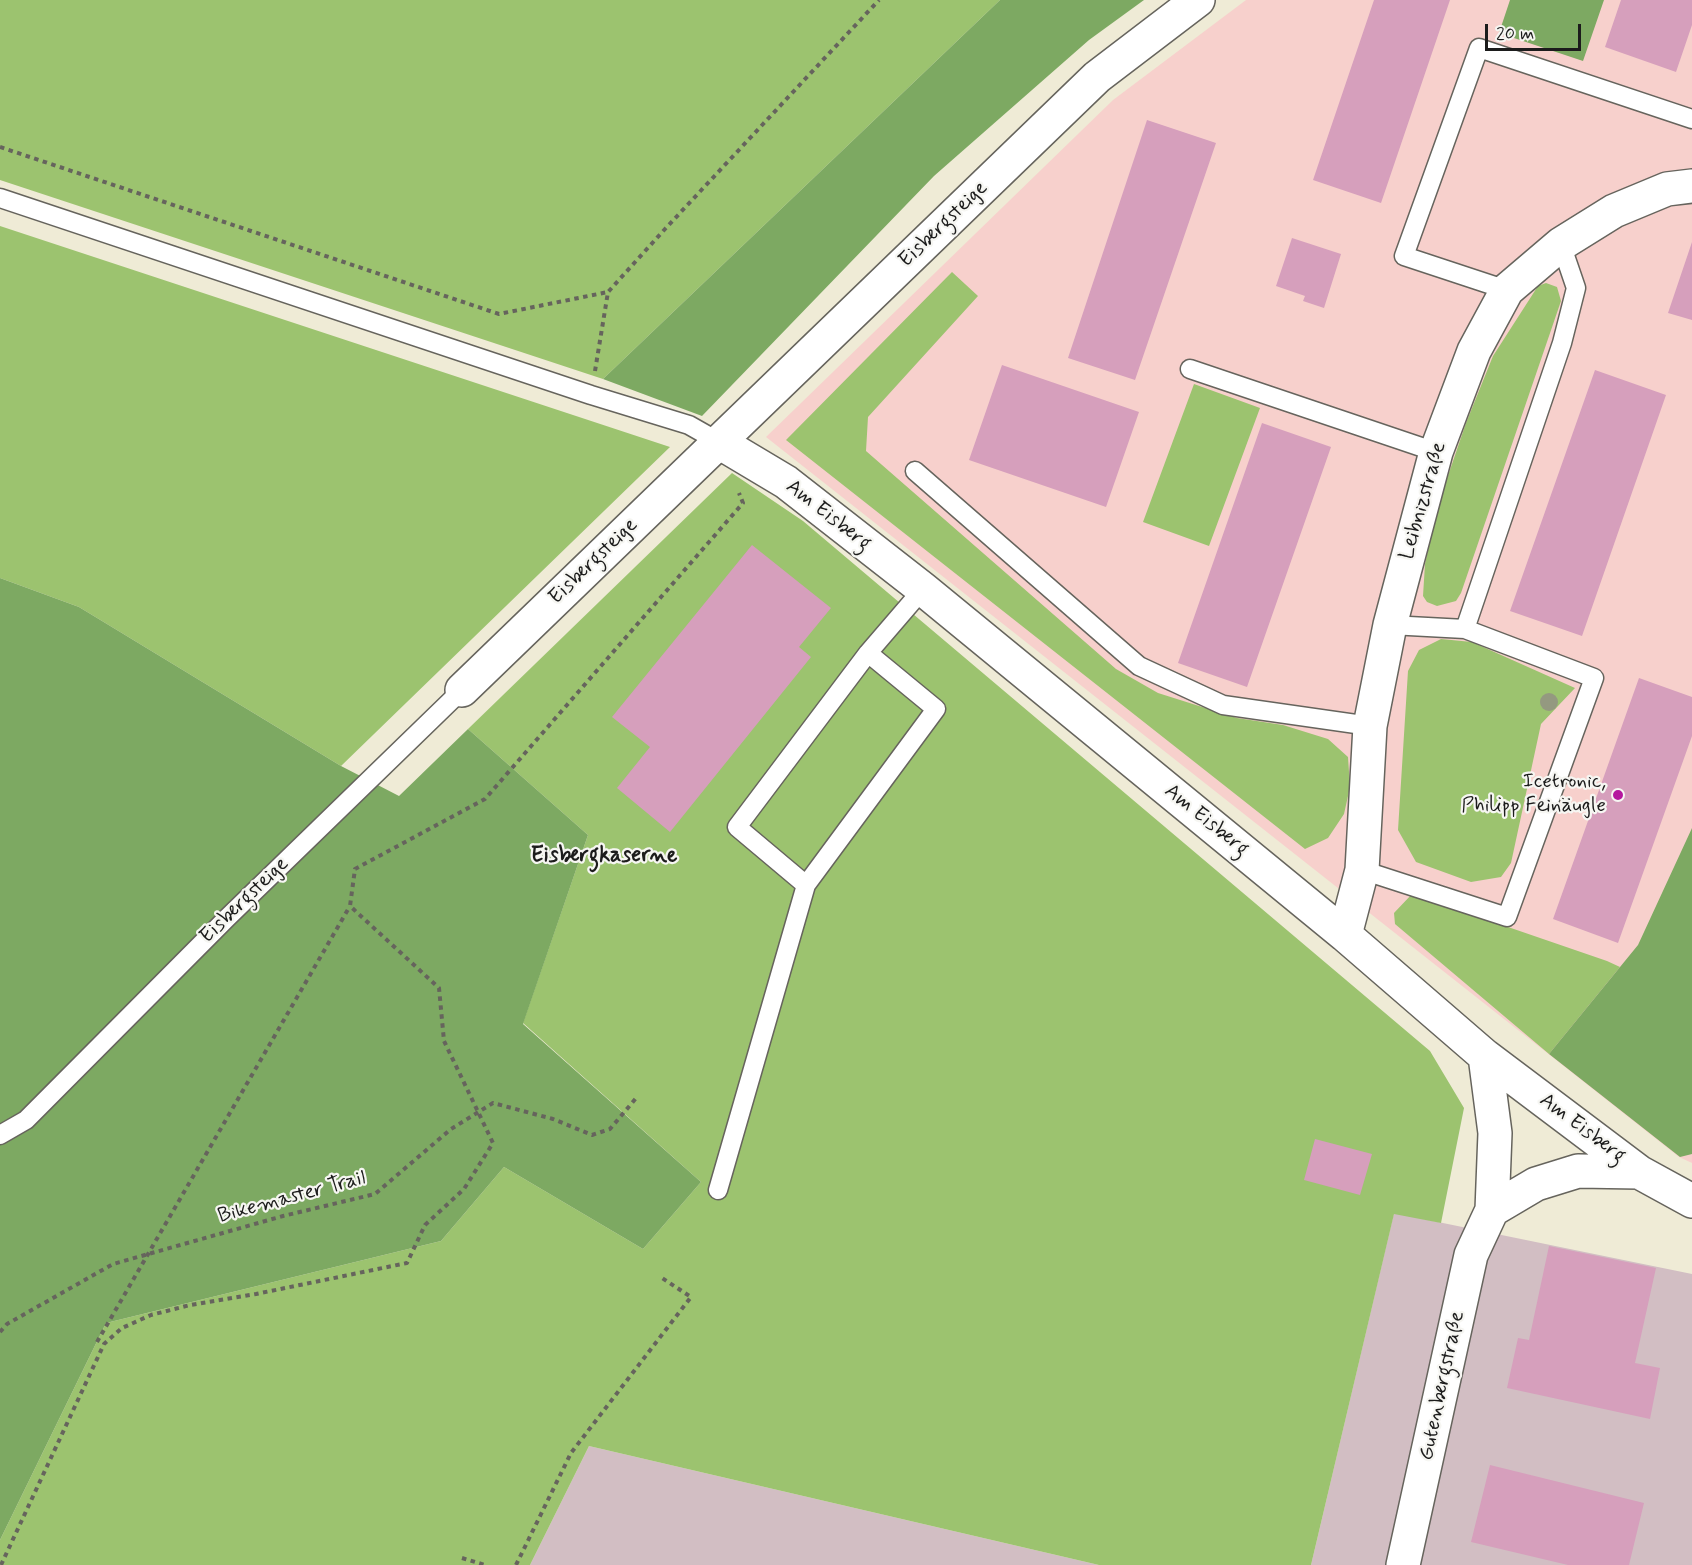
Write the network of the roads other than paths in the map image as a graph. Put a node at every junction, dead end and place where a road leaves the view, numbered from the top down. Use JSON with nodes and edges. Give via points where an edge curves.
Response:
{"nodes":[{"id":1,"x":1198,"y":0,"type":"edge"},
{"id":2,"x":1692,"y":119,"type":"edge"},
{"id":3,"x":1692,"y":186,"type":"edge"},
{"id":4,"x":0,"y":198,"type":"edge"},
{"id":5,"x":1561,"y":244,"type":"junction"},
{"id":6,"x":1507,"y":291,"type":"junction"},
{"id":7,"x":1191,"y":369,"type":"dead end"},
{"id":8,"x":719,"y":442,"type":"junction"},
{"id":9,"x":1436,"y":452,"type":"junction"},
{"id":10,"x":915,"y":471,"type":"dead end"},
{"id":11,"x":923,"y":589,"type":"junction"},
{"id":12,"x":1390,"y":625,"type":"junction"},
{"id":13,"x":1466,"y":629,"type":"junction"},
{"id":14,"x":868,"y":653,"type":"junction"},
{"id":15,"x":462,"y":690,"type":"joint"},
{"id":16,"x":1370,"y":726,"type":"junction"},
{"id":17,"x":1362,"y":870,"type":"junction"},
{"id":18,"x":806,"y":885,"type":"junction"},
{"id":19,"x":1345,"y":935,"type":"junction"},
{"id":20,"x":1485,"y":1056,"type":"junction"},
{"id":21,"x":0,"y":1135,"type":"edge"},
{"id":22,"x":1639,"y":1172,"type":"junction"},
{"id":23,"x":718,"y":1190,"type":"dead end"},
{"id":24,"x":1692,"y":1201,"type":"edge"},
{"id":25,"x":1492,"y":1210,"type":"junction"},
{"id":26,"x":1403,"y":1565,"type":"edge"}],
"edges":[{"from":1,"to":8,"type":"street","name":"Eisbergsteige","via":[[1097,76]]},
{"from":2,"to":6,"type":"lane","via":[[1479,48],[1404,256]]},
{"from":3,"to":5,"type":"street","name":"Leibnizstraße","via":[[1667,189],[1614,211]]},
{"from":4,"to":8,"type":"lane","via":[[689,425]]},
{"from":5,"to":6,"type":"street","name":"Leibnizstraße"},
{"from":5,"to":13,"type":"lane","via":[[1576,288],[1562,343]]},
{"from":6,"to":9,"type":"street","name":"Leibnizstraße","via":[[1474,351]]},
{"from":7,"to":9,"type":"lane"},
{"from":8,"to":11,"type":"street","name":"Am Eisberg","via":[[786,482]]},
{"from":8,"to":15,"type":"street","name":"Eisbergsteige"},
{"from":9,"to":12,"type":"street","name":"Leibnizstraße"},
{"from":10,"to":16,"type":"lane","via":[[1139,666],[1223,705]]},
{"from":11,"to":14,"type":"lane"},
{"from":11,"to":19,"type":"street","name":"Am Eisberg"},
{"from":12,"to":13,"type":"lane"},
{"from":12,"to":16,"type":"street","name":"Leibnizstraße"},
{"from":13,"to":17,"type":"lane","via":[[1594,678],[1507,917]]},
{"from":14,"to":18,"type":"lane","via":[[936,709]]},
{"from":14,"to":18,"type":"lane","via":[[737,827]]},
{"from":15,"to":21,"type":"lane","name":"Eisbergsteige","via":[[26,1120]]},
{"from":16,"to":17,"type":"street","name":"Leibnizstraße"},
{"from":17,"to":19,"type":"street","name":"Leibnizstraße"},
{"from":18,"to":23,"type":"lane"},
{"from":19,"to":20,"type":"street","name":"Am Eisberg"},
{"from":20,"to":22,"type":"street","name":"Am Eisberg"},
{"from":20,"to":25,"type":"street","name":"Gutenbergstraße","via":[[1495,1133]]},
{"from":22,"to":24,"type":"street","name":"Am Eisberg"},
{"from":22,"to":25,"type":"street","via":[[1578,1171],[1536,1184]]},
{"from":25,"to":26,"type":"street","name":"Gutenbergstraße","via":[[1471,1255]]}]}
